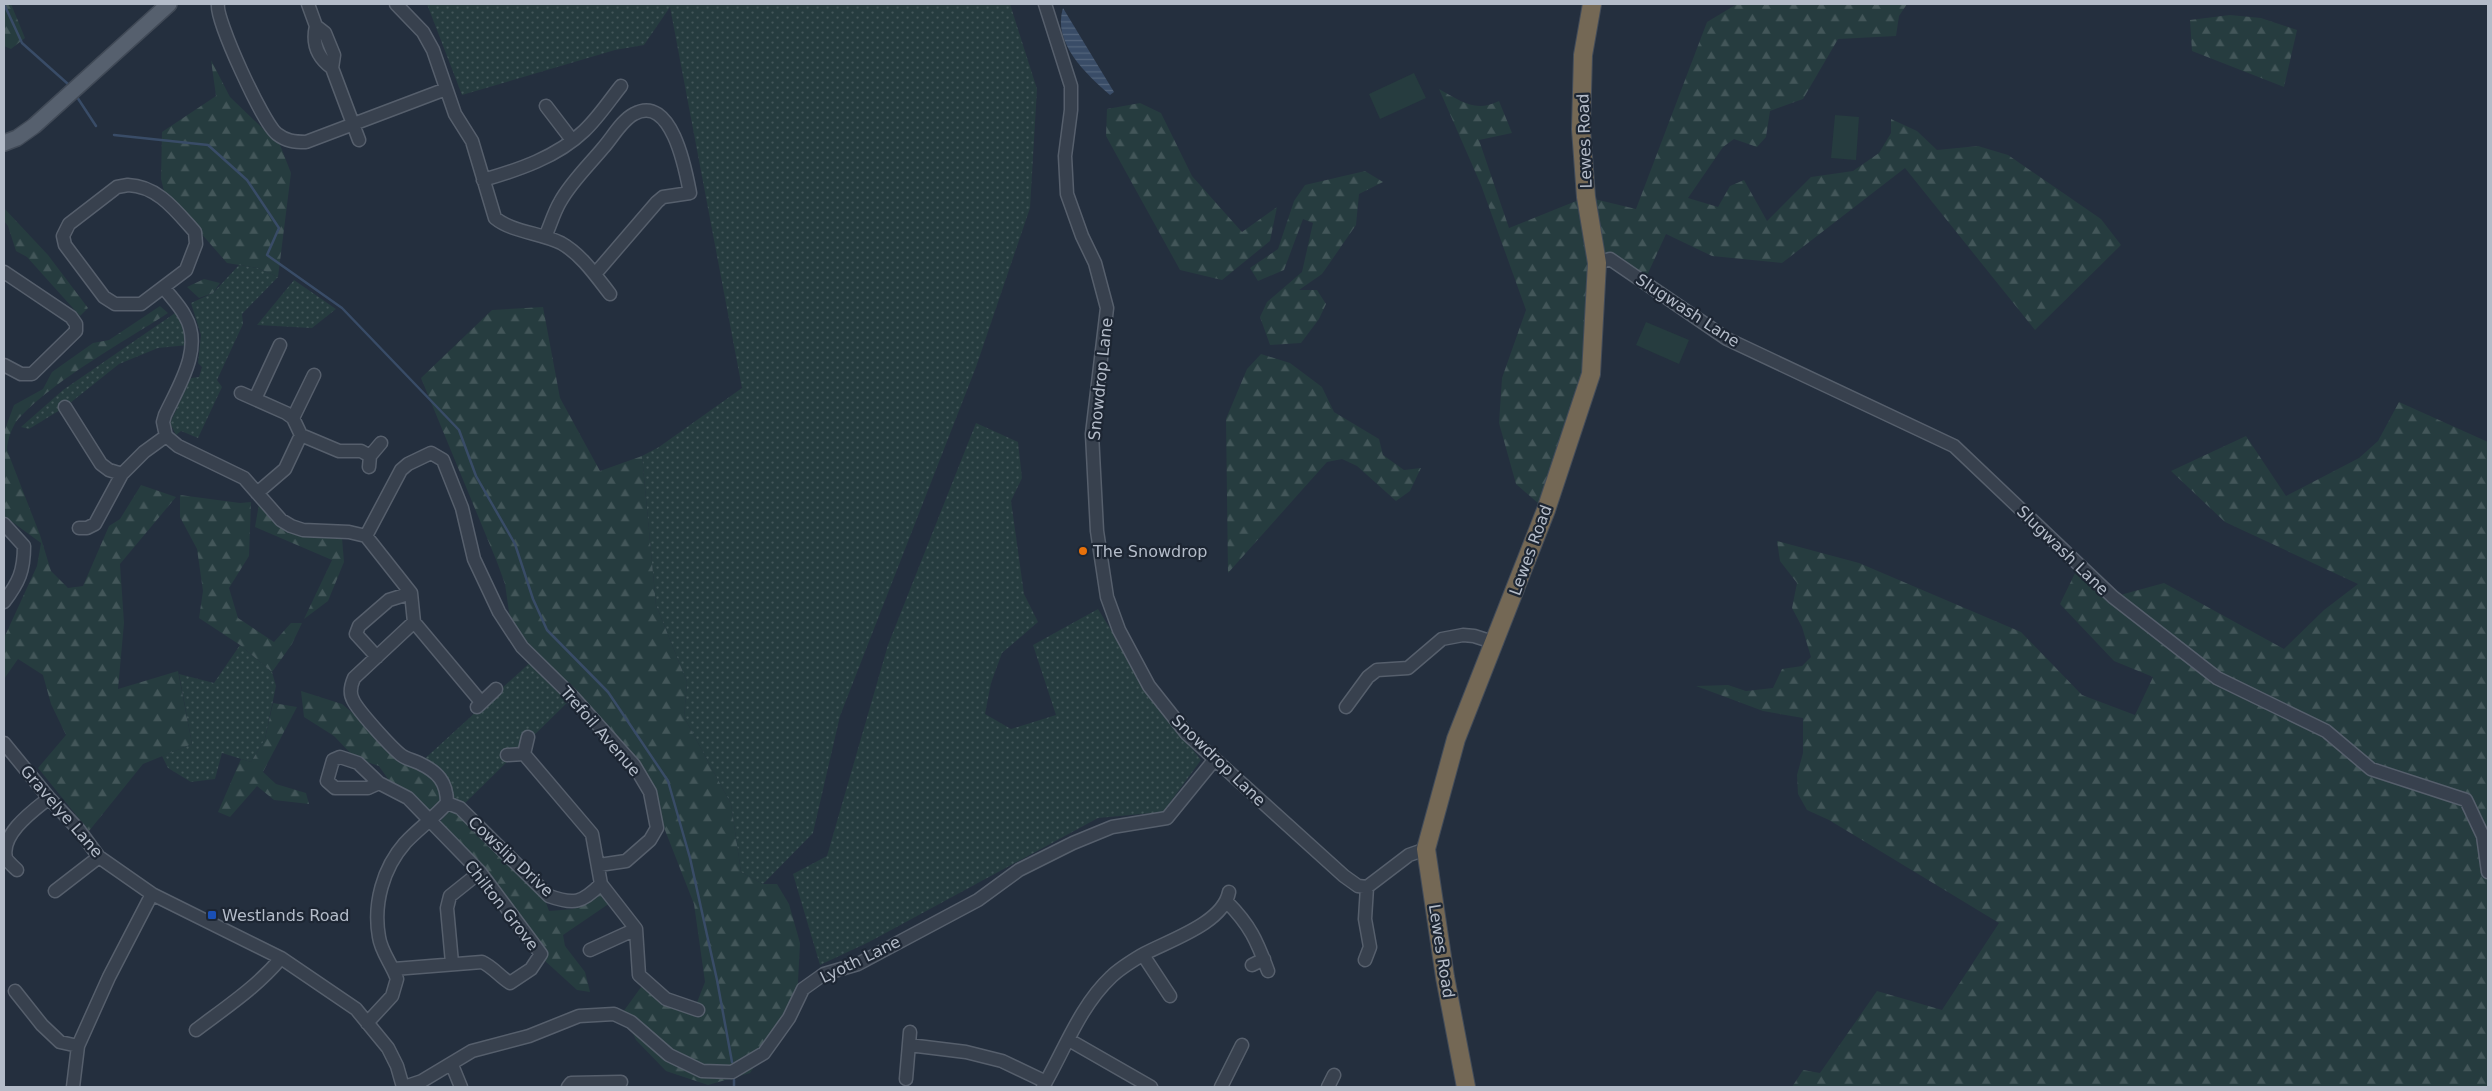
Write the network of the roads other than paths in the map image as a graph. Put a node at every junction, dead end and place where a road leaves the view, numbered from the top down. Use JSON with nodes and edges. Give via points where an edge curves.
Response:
{"nodes":[{"id":1,"x":169,"y":4,"type":"edge"},
{"id":2,"x":218,"y":4,"type":"edge"},
{"id":3,"x":308,"y":4,"type":"edge"},
{"id":4,"x":396,"y":4,"type":"edge"},
{"id":5,"x":1045,"y":4,"type":"edge"},
{"id":6,"x":1592,"y":4,"type":"edge"},
{"id":7,"x":621,"y":86,"type":"dead end"},
{"id":8,"x":446,"y":90,"type":"junction"},
{"id":9,"x":546,"y":106,"type":"dead end"},
{"id":10,"x":353,"y":124,"type":"junction"},
{"id":11,"x":359,"y":140,"type":"dead end"},
{"id":12,"x":572,"y":140,"type":"junction"},
{"id":13,"x":4,"y":143,"type":"edge"},
{"id":14,"x":483,"y":180,"type":"junction"},
{"id":15,"x":545,"y":237,"type":"junction"},
{"id":16,"x":1597,"y":263,"type":"junction"},
{"id":17,"x":4,"y":272,"type":"edge"},
{"id":18,"x":595,"y":274,"type":"junction"},
{"id":19,"x":164,"y":288,"type":"junction"},
{"id":20,"x":610,"y":294,"type":"dead end"},
{"id":21,"x":280,"y":345,"type":"dead end"},
{"id":22,"x":4,"y":365,"type":"edge"},
{"id":23,"x":314,"y":375,"type":"dead end"},
{"id":24,"x":241,"y":393,"type":"dead end"},
{"id":25,"x":255,"y":399,"type":"junction"},
{"id":26,"x":66,"y":407,"type":"dead end"},
{"id":27,"x":293,"y":418,"type":"junction"},
{"id":28,"x":302,"y":435,"type":"junction"},
{"id":29,"x":166,"y":436,"type":"junction"},
{"id":30,"x":381,"y":443,"type":"dead end"},
{"id":31,"x":122,"y":474,"type":"junction"},
{"id":32,"x":257,"y":493,"type":"junction"},
{"id":33,"x":4,"y":524,"type":"edge"},
{"id":34,"x":79,"y":528,"type":"dead end"},
{"id":35,"x":366,"y":536,"type":"junction"},
{"id":36,"x":411,"y":593,"type":"junction"},
{"id":37,"x":4,"y":602,"type":"edge"},
{"id":38,"x":414,"y":622,"type":"junction"},
{"id":39,"x":1496,"y":643,"type":"junction"},
{"id":40,"x":377,"y":657,"type":"junction"},
{"id":41,"x":496,"y":689,"type":"dead end"},
{"id":42,"x":1346,"y":707,"type":"dead end"},
{"id":43,"x":528,"y":737,"type":"dead end"},
{"id":44,"x":4,"y":743,"type":"edge"},
{"id":45,"x":524,"y":754,"type":"junction"},
{"id":46,"x":507,"y":755,"type":"dead end"},
{"id":47,"x":1215,"y":759,"type":"junction"},
{"id":48,"x":379,"y":784,"type":"dead end"},
{"id":49,"x":49,"y":798,"type":"junction"},
{"id":50,"x":447,"y":803,"type":"junction"},
{"id":51,"x":430,"y":821,"type":"junction"},
{"id":52,"x":1426,"y":849,"type":"junction"},
{"id":53,"x":99,"y":857,"type":"junction"},
{"id":54,"x":599,"y":865,"type":"junction"},
{"id":55,"x":17,"y":870,"type":"dead end"},
{"id":56,"x":480,"y":872,"type":"junction"},
{"id":57,"x":2488,"y":872,"type":"edge"},
{"id":58,"x":601,"y":884,"type":"junction"},
{"id":59,"x":1367,"y":887,"type":"junction"},
{"id":60,"x":55,"y":891,"type":"dead end"},
{"id":61,"x":152,"y":894,"type":"junction"},
{"id":62,"x":636,"y":929,"type":"junction"},
{"id":63,"x":590,"y":950,"type":"dead end"},
{"id":64,"x":1143,"y":955,"type":"junction"},
{"id":65,"x":280,"y":958,"type":"junction"},
{"id":66,"x":1365,"y":960,"type":"dead end"},
{"id":67,"x":452,"y":963,"type":"junction"},
{"id":68,"x":1252,"y":965,"type":"dead end"},
{"id":69,"x":394,"y":969,"type":"junction"},
{"id":70,"x":14,"y":991,"type":"dead end"},
{"id":71,"x":1164,"y":993,"type":"dead end"},
{"id":72,"x":698,"y":1010,"type":"dead end"},
{"id":73,"x":367,"y":1023,"type":"junction"},
{"id":74,"x":196,"y":1030,"type":"dead end"},
{"id":75,"x":1069,"y":1040,"type":"junction"},
{"id":76,"x":1242,"y":1044,"type":"dead end"},
{"id":77,"x":78,"y":1046,"type":"junction"},
{"id":78,"x":452,"y":1065,"type":"junction"},
{"id":79,"x":1334,"y":1075,"type":"dead end"},
{"id":80,"x":906,"y":1079,"type":"dead end"},
{"id":81,"x":568,"y":1082,"type":"edge"},
{"id":82,"x":620,"y":1082,"type":"dead end"},
{"id":83,"x":1044,"y":1085,"type":"edge"},
{"id":84,"x":73,"y":1087,"type":"edge"},
{"id":85,"x":404,"y":1087,"type":"edge"},
{"id":86,"x":461,"y":1087,"type":"edge"},
{"id":87,"x":1151,"y":1087,"type":"edge"},
{"id":88,"x":1221,"y":1087,"type":"edge"},
{"id":89,"x":1328,"y":1087,"type":"edge"},
{"id":90,"x":1466,"y":1087,"type":"edge"}],
"edges":[{"from":1,"to":13,"type":"main road","via":[[34,126]]},
{"from":2,"to":10,"type":"street","via":[[221,24],[263,117],[276,133],[290,142],[306,142]]},
{"from":3,"to":10,"type":"street","via":[[316,26],[325,32],[334,55],[332,68]]},
{"from":4,"to":8,"type":"street","via":[[423,32],[433,50]]},
{"from":5,"to":47,"type":"street","name":"Snowdrop Lane","via":[[1071,86],[1064,156],[1067,194],[1095,263],[1107,308],[1092,434],[1097,531],[1106,597],[1148,686],[1187,734]]},
{"from":6,"to":16,"type":"highway","name":"Lewes Road","via":[[1583,55],[1581,129],[1586,197]]},
{"from":7,"to":12,"type":"street","via":[[584,131]]},
{"from":8,"to":10,"type":"street"},
{"from":8,"to":14,"type":"street","via":[[455,114],[472,141]]},
{"from":9,"to":12,"type":"street"},
{"from":10,"to":11,"type":"street"},
{"from":12,"to":14,"type":"street","via":[[533,164]]},
{"from":14,"to":15,"type":"street","via":[[495,218]]},
{"from":15,"to":18,"type":"street","via":[[576,254]]},
{"from":15,"to":18,"type":"street","via":[[559,202],[569,188],[634,114],[645,111],[655,114],[674,132],[683,156],[690,193],[663,197],[657,202]]},
{"from":16,"to":39,"type":"highway","name":"Lewes Road","via":[[1591,374],[1546,510]]},
{"from":16,"to":57,"type":"street","name":"Slugwash Lane","via":[[1610,259],[1727,339],[1954,446],[2113,597],[2217,678],[2326,731],[2371,769],[2466,800],[2483,836]]},
{"from":17,"to":22,"type":"street","via":[[72,318],[76,324],[76,331],[32,374],[21,374]]},
{"from":18,"to":20,"type":"street"},
{"from":19,"to":19,"type":"street","via":[[190,264],[196,244],[195,232],[152,189],[140,185],[117,187],[68,224],[63,236],[65,245],[104,297],[115,304],[141,304]]},
{"from":19,"to":29,"type":"street","via":[[186,317],[191,335],[191,354],[165,415],[163,429]]},
{"from":21,"to":25,"type":"street"},
{"from":23,"to":27,"type":"street"},
{"from":24,"to":25,"type":"street"},
{"from":25,"to":27,"type":"street"},
{"from":26,"to":31,"type":"street","via":[[101,464]]},
{"from":27,"to":28,"type":"street"},
{"from":28,"to":30,"type":"street","via":[[339,451],[361,451],[370,461]]},
{"from":28,"to":32,"type":"street","via":[[284,469]]},
{"from":29,"to":31,"type":"street"},
{"from":29,"to":32,"type":"street","via":[[178,446],[244,478]]},
{"from":31,"to":34,"type":"street","via":[[100,518],[86,528]]},
{"from":32,"to":35,"type":"street","via":[[281,520],[292,526]]},
{"from":33,"to":37,"type":"street","via":[[24,546],[24,565],[17,584]]},
{"from":35,"to":36,"type":"street"},
{"from":35,"to":54,"type":"street","name":"Trefoil Avenue","via":[[402,470],[431,452],[442,460],[462,508],[474,559],[499,612],[522,647],[634,765],[650,792],[657,828],[650,840],[626,861]]},
{"from":36,"to":38,"type":"street"},
{"from":36,"to":40,"type":"street","via":[[389,600],[359,626],[356,634]]},
{"from":38,"to":40,"type":"street"},
{"from":38,"to":41,"type":"street","via":[[479,705]]},
{"from":39,"to":42,"type":"street","via":[[1456,635],[1442,640],[1408,668],[1376,670]]},
{"from":39,"to":52,"type":"highway","name":"Lewes Road","via":[[1456,739]]},
{"from":40,"to":50,"type":"street","via":[[354,678],[350,686],[353,700],[388,743],[403,756],[438,775],[447,789]]},
{"from":43,"to":45,"type":"street"},
{"from":44,"to":49,"type":"street","name":"Gravelye Lane"},
{"from":45,"to":46,"type":"street"},
{"from":45,"to":54,"type":"street","via":[[592,834]]},
{"from":47,"to":59,"type":"street","name":"Snowdrop Lane","via":[[1344,876],[1358,886]]},
{"from":47,"to":78,"type":"street","name":"Lyoth Lane","via":[[1168,818],[1112,827],[1073,843],[1019,870],[978,900],[858,964],[824,974],[803,990],[789,1018],[764,1053],[732,1072],[702,1071],[669,1055],[631,1022],[614,1014],[579,1016],[529,1036],[472,1051]]},
{"from":48,"to":51,"type":"street","name":"Chilton Grove","via":[[408,798]]},
{"from":49,"to":53,"type":"street","name":"Gravelye Lane"},
{"from":49,"to":55,"type":"street","via":[[16,823],[5,843],[6,858]]},
{"from":50,"to":51,"type":"street"},
{"from":50,"to":58,"type":"street","name":"Cowslip Drive","via":[[460,808],[549,896],[569,903],[589,897]]},
{"from":51,"to":56,"type":"street","name":"Chilton Grove"},
{"from":51,"to":69,"type":"street","via":[[394,859],[380,890],[377,908],[379,937]]},
{"from":52,"to":59,"type":"street","via":[[1409,855]]},
{"from":52,"to":90,"type":"highway","name":"Lewes Road"},
{"from":53,"to":60,"type":"street"},
{"from":53,"to":61,"type":"street","name":"Gravelye Lane"},
{"from":54,"to":58,"type":"street"},
{"from":56,"to":67,"type":"street","via":[[450,896],[447,908]]},
{"from":56,"to":67,"type":"street","name":"Chilton Grove","via":[[541,954],[531,969],[510,983],[482,962]]},
{"from":58,"to":62,"type":"street"},
{"from":59,"to":66,"type":"street","via":[[1365,919],[1370,947]]},
{"from":61,"to":65,"type":"street","name":"Gravelye Lane"},
{"from":61,"to":77,"type":"street"},
{"from":62,"to":63,"type":"street"},
{"from":62,"to":72,"type":"street","via":[[639,974],[666,1000]]},
{"from":64,"to":68,"type":"street","via":[[1194,931],[1228,897],[1260,945],[1266,965]]},
{"from":64,"to":71,"type":"street"},
{"from":64,"to":75,"type":"street","via":[[1111,976],[1093,998]]},
{"from":65,"to":73,"type":"street","name":"Gravelye Lane","via":[[356,1010]]},
{"from":65,"to":74,"type":"street","via":[[245,993]]},
{"from":67,"to":69,"type":"street","name":"Chilton Grove"},
{"from":69,"to":73,"type":"street","via":[[396,979],[392,996]]},
{"from":70,"to":77,"type":"street","via":[[60,1042]]},
{"from":73,"to":85,"type":"street","name":"Gravelye Lane","via":[[388,1048]]},
{"from":75,"to":83,"type":"street"},
{"from":75,"to":87,"type":"street"},
{"from":76,"to":88,"type":"street"},
{"from":77,"to":84,"type":"street"},
{"from":78,"to":85,"type":"street","name":"Lyoth Lane","via":[[422,1082]]},
{"from":78,"to":86,"type":"street"},
{"from":79,"to":89,"type":"street"},
{"from":80,"to":83,"type":"street","via":[[910,1039],[1002,1062]]},
{"from":81,"to":82,"type":"street"}]}
